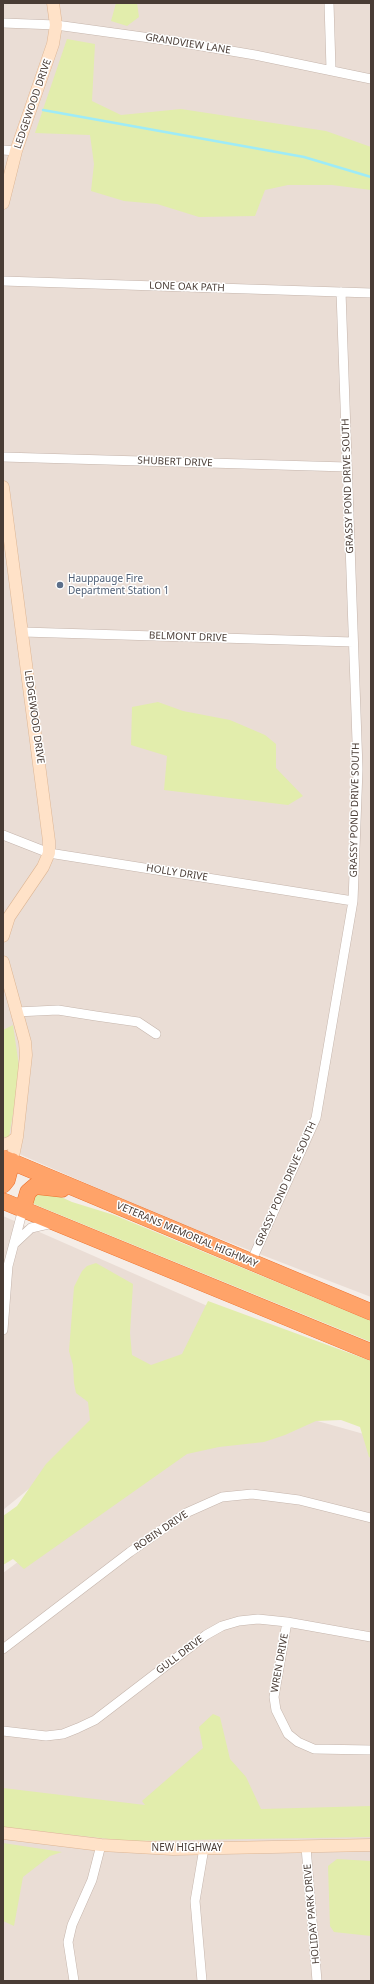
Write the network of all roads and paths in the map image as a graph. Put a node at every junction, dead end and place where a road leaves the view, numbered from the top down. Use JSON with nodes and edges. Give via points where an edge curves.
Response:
{"nodes":[{"id":1,"x":53,"y":3,"type":"edge"},
{"id":2,"x":329,"y":3,"type":"edge"},
{"id":3,"x":3,"y":23,"type":"edge"},
{"id":4,"x":56,"y":25,"type":"junction"},
{"id":5,"x":331,"y":69,"type":"junction"},
{"id":6,"x":371,"y":79,"type":"edge"},
{"id":7,"x":3,"y":150,"type":"edge"},
{"id":8,"x":16,"y":151,"type":"junction"},
{"id":9,"x":3,"y":204,"type":"edge"},
{"id":10,"x":3,"y":281,"type":"edge"},
{"id":11,"x":341,"y":292,"type":"junction"},
{"id":12,"x":371,"y":293,"type":"edge"},
{"id":13,"x":3,"y":457,"type":"edge"},
{"id":14,"x":347,"y":467,"type":"junction"},
{"id":15,"x":3,"y":487,"type":"edge"},
{"id":16,"x":22,"y":632,"type":"junction"},
{"id":17,"x":353,"y":642,"type":"junction"},
{"id":18,"x":3,"y":835,"type":"edge"},
{"id":19,"x":49,"y":853,"type":"junction"},
{"id":20,"x":353,"y":901,"type":"junction"},
{"id":21,"x":3,"y":936,"type":"edge"},
{"id":22,"x":3,"y":962,"type":"edge"},
{"id":23,"x":16,"y":1012,"type":"junction"},
{"id":24,"x":156,"y":1034,"type":"dead end"},
{"id":25,"x":17,"y":1137,"type":"junction"},
{"id":26,"x":3,"y":1145,"type":"edge"},
{"id":27,"x":8,"y":1160,"type":"edge"},
{"id":28,"x":3,"y":1185,"type":"edge"},
{"id":29,"x":89,"y":1194,"type":"junction"},
{"id":30,"x":3,"y":1201,"type":"edge"},
{"id":31,"x":22,"y":1209,"type":"junction"},
{"id":32,"x":55,"y":1223,"type":"junction"},
{"id":33,"x":14,"y":1244,"type":"junction"},
{"id":34,"x":251,"y":1262,"type":"junction"},
{"id":35,"x":4,"y":1301,"type":"edge"},
{"id":36,"x":371,"y":1312,"type":"edge"},
{"id":37,"x":3,"y":1330,"type":"edge"},
{"id":38,"x":371,"y":1352,"type":"edge"},
{"id":39,"x":371,"y":1518,"type":"edge"},
{"id":40,"x":287,"y":1622,"type":"junction"},
{"id":41,"x":371,"y":1637,"type":"edge"},
{"id":42,"x":3,"y":1649,"type":"edge"},
{"id":43,"x":3,"y":1731,"type":"edge"},
{"id":44,"x":371,"y":1750,"type":"edge"},
{"id":45,"x":3,"y":1833,"type":"edge"},
{"id":46,"x":101,"y":1845,"type":"junction"},
{"id":47,"x":371,"y":1845,"type":"edge"},
{"id":48,"x":306,"y":1846,"type":"junction"},
{"id":49,"x":204,"y":1848,"type":"junction"},
{"id":50,"x":74,"y":1981,"type":"edge"},
{"id":51,"x":202,"y":1981,"type":"edge"},
{"id":52,"x":317,"y":1981,"type":"edge"}],
"edges":[{"from":1,"to":4,"type":"street","name":"LEDGEWOOD DRIVE"},
{"from":2,"to":5,"type":"street"},
{"from":3,"to":4,"type":"street","name":"GRANDVIEW LANE"},
{"from":4,"to":5,"type":"street","name":"GRANDVIEW LANE","via":[[172,41]]},
{"from":4,"to":8,"type":"street","name":"LEDGEWOOD DRIVE","via":[[53,44]]},
{"from":5,"to":6,"type":"street","name":"GRANDVIEW LANE"},
{"from":7,"to":8,"type":"street"},
{"from":8,"to":9,"type":"street","name":"LEDGEWOOD DRIVE"},
{"from":10,"to":11,"type":"street","name":"LONE OAK PATH"},
{"from":11,"to":12,"type":"street","name":"LONE OAK PATH"},
{"from":11,"to":14,"type":"street","name":"GRASSY POND DRIVE SOUTH"},
{"from":13,"to":14,"type":"street","name":"SHUBERT DRIVE"},
{"from":14,"to":17,"type":"street","name":"GRASSY POND DRIVE SOUTH"},
{"from":15,"to":16,"type":"street","name":"LEDGEWOOD DRIVE"},
{"from":16,"to":17,"type":"street","name":"BELMONT DRIVE"},
{"from":16,"to":19,"type":"street","name":"LEDGEWOOD DRIVE","via":[[48,825]]},
{"from":17,"to":20,"type":"street","name":"GRASSY POND DRIVE SOUTH","via":[[358,770]]},
{"from":18,"to":19,"type":"street","name":"HOLLY DRIVE"},
{"from":19,"to":20,"type":"street","name":"HOLLY DRIVE"},
{"from":19,"to":21,"type":"street","name":"LEDGEWOOD DRIVE","via":[[43,867],[10,917]]},
{"from":20,"to":34,"type":"street","name":"GRASSY POND DRIVE SOUTH","via":[[316,1118]]},
{"from":22,"to":23,"type":"street"},
{"from":23,"to":24,"type":"street","via":[[58,1010],[138,1022]]},
{"from":23,"to":25,"type":"street","via":[[26,1055]]},
{"from":25,"to":26,"type":"street"},
{"from":25,"to":27,"type":"street"},
{"from":27,"to":28,"type":"highway"},
{"from":27,"to":29,"type":"highway","name":"VETERANS MEMORIAL HIGHWAY"},
{"from":29,"to":31,"type":"highway","via":[[35,1186],[28,1192]]},
{"from":29,"to":34,"type":"highway","name":"VETERANS MEMORIAL HIGHWAY"},
{"from":30,"to":31,"type":"highway"},
{"from":31,"to":32,"type":"highway"},
{"from":31,"to":33,"type":"street"},
{"from":32,"to":33,"type":"street","via":[[31,1228]]},
{"from":32,"to":38,"type":"highway"},
{"from":33,"to":35,"type":"street","via":[[8,1266]]},
{"from":34,"to":36,"type":"highway","name":"VETERANS MEMORIAL HIGHWAY"},
{"from":35,"to":37,"type":"street"},
{"from":39,"to":42,"type":"street","name":"ROBIN DRIVE","via":[[299,1500],[252,1494],[222,1497],[186,1513],[130,1552]]},
{"from":40,"to":41,"type":"street","name":"GULL DRIVE"},
{"from":40,"to":43,"type":"street","name":"GULL DRIVE","via":[[258,1619],[222,1626],[206,1635],[95,1720],[63,1734],[46,1736]]},
{"from":40,"to":44,"type":"street","name":"WREN DRIVE","via":[[274,1697],[276,1710],[288,1734],[314,1749]]},
{"from":45,"to":46,"type":"street","name":"NEW HIGHWAY"},
{"from":46,"to":49,"type":"street","name":"NEW HIGHWAY"},
{"from":46,"to":50,"type":"street","via":[[92,1880],[72,1925],[68,1942]]},
{"from":47,"to":48,"type":"street","name":"NEW HIGHWAY"},
{"from":48,"to":49,"type":"street","name":"NEW HIGHWAY"},
{"from":48,"to":52,"type":"street","name":"HOLIDAY PARK DRIVE"},
{"from":49,"to":51,"type":"street","via":[[195,1901]]}]}
